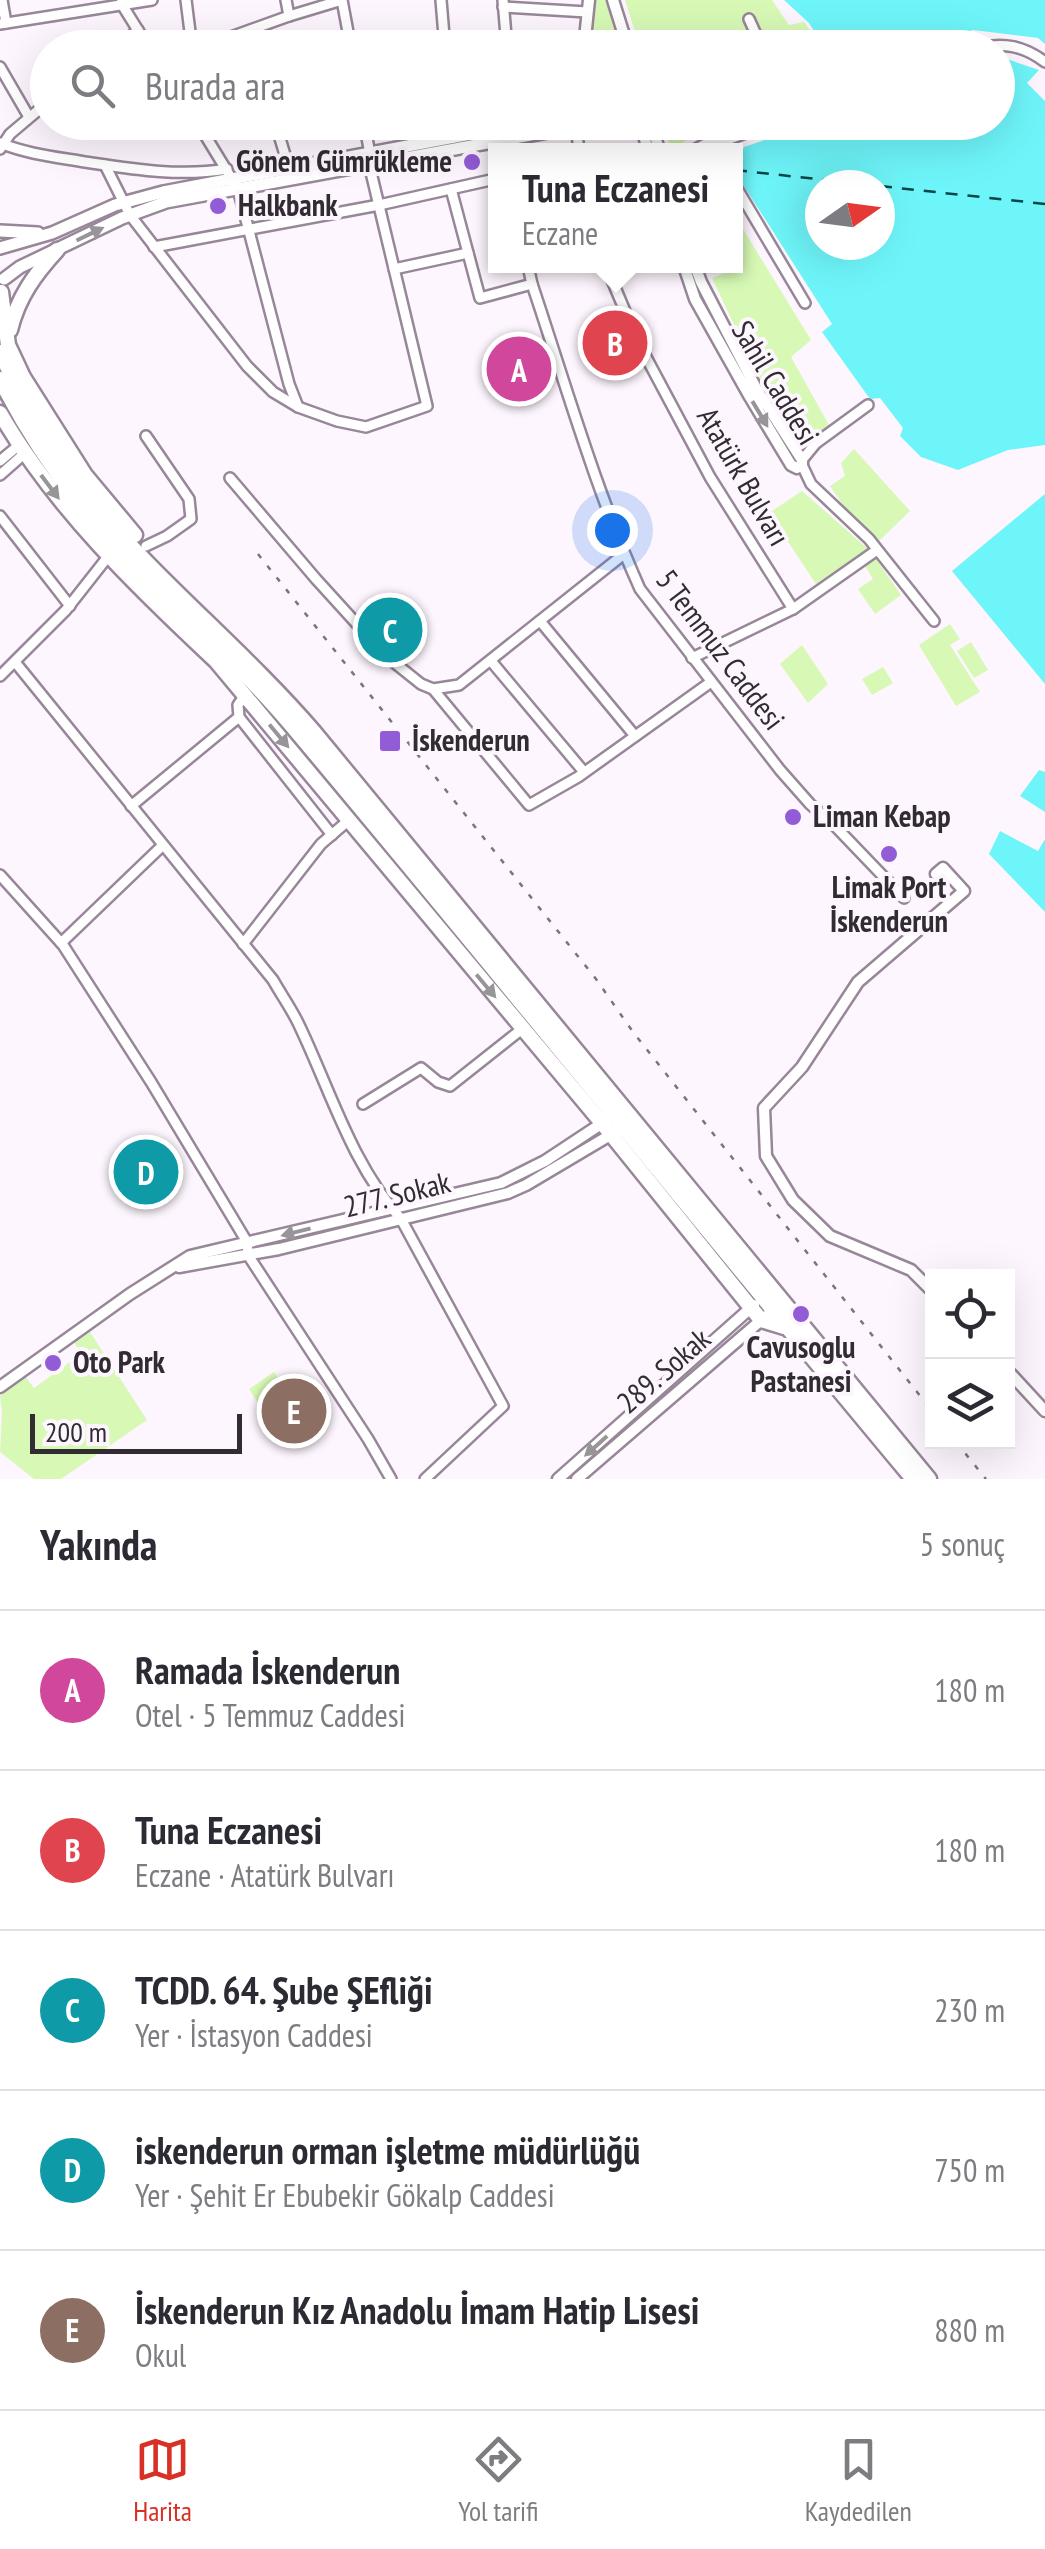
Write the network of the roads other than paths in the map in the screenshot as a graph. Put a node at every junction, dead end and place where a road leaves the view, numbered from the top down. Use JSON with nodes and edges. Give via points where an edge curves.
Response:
{"nodes":[{"id":1,"x":2,"y":0,"type":"edge"},
{"id":2,"x":152,"y":0,"type":"edge"},
{"id":3,"x":186,"y":0,"type":"edge"},
{"id":4,"x":286,"y":0,"type":"edge"},
{"id":5,"x":441,"y":0,"type":"edge"},
{"id":6,"x":614,"y":0,"type":"edge"},
{"id":7,"x":121,"y":2,"type":"edge"},
{"id":8,"x":503,"y":4,"type":"edge"},
{"id":9,"x":588,"y":6,"type":"edge"},
{"id":10,"x":290,"y":16,"type":"junction"},
{"id":11,"x":749,"y":19,"type":"dead end"},
{"id":12,"x":3,"y":23,"type":"edge"},
{"id":13,"x":138,"y":30,"type":"edge"},
{"id":14,"x":190,"y":30,"type":"edge"},
{"id":15,"x":250,"y":30,"type":"edge"},
{"id":16,"x":348,"y":30,"type":"edge"},
{"id":17,"x":444,"y":30,"type":"edge"},
{"id":18,"x":505,"y":30,"type":"edge"},
{"id":19,"x":623,"y":30,"type":"edge"},
{"id":20,"x":754,"y":30,"type":"edge"},
{"id":21,"x":1015,"y":46,"type":"edge"},
{"id":22,"x":1045,"y":62,"type":"edge"},
{"id":23,"x":0,"y":67,"type":"edge"},
{"id":24,"x":29,"y":117,"type":"joint"},
{"id":25,"x":208,"y":140,"type":"edge"},
{"id":26,"x":280,"y":140,"type":"edge"},
{"id":27,"x":367,"y":140,"type":"edge"},
{"id":28,"x":445,"y":140,"type":"edge"},
{"id":29,"x":479,"y":140,"type":"edge"},
{"id":30,"x":1,"y":146,"type":"edge"},
{"id":31,"x":370,"y":159,"type":"junction"},
{"id":32,"x":105,"y":165,"type":"junction"},
{"id":33,"x":289,"y":168,"type":"junction"},
{"id":34,"x":233,"y":179,"type":"junction"},
{"id":35,"x":488,"y":181,"type":"edge"},
{"id":36,"x":451,"y":189,"type":"junction"},
{"id":37,"x":743,"y":198,"type":"edge"},
{"id":38,"x":123,"y":202,"type":"junction"},
{"id":39,"x":379,"y":205,"type":"junction"},
{"id":40,"x":130,"y":215,"type":"junction"},
{"id":41,"x":248,"y":228,"type":"junction"},
{"id":42,"x":0,"y":231,"type":"edge"},
{"id":43,"x":52,"y":233,"type":"junction"},
{"id":44,"x":154,"y":246,"type":"junction"},
{"id":45,"x":0,"y":248,"type":"edge"},
{"id":46,"x":57,"y":250,"type":"junction"},
{"id":47,"x":468,"y":253,"type":"junction"},
{"id":48,"x":394,"y":269,"type":"junction"},
{"id":49,"x":530,"y":273,"type":"edge"},
{"id":50,"x":609,"y":273,"type":"edge"},
{"id":51,"x":687,"y":273,"type":"edge"},
{"id":52,"x":698,"y":273,"type":"edge"},
{"id":53,"x":1,"y":282,"type":"edge"},
{"id":54,"x":532,"y":284,"type":"junction"},
{"id":55,"x":805,"y":303,"type":"dead end"},
{"id":56,"x":4,"y":348,"type":"edge"},
{"id":57,"x":0,"y":379,"type":"edge"},
{"id":58,"x":868,"y":405,"type":"dead end"},
{"id":59,"x":298,"y":408,"type":"junction"},
{"id":60,"x":0,"y":413,"type":"edge"},
{"id":61,"x":146,"y":436,"type":"dead end"},
{"id":62,"x":22,"y":449,"type":"junction"},
{"id":63,"x":0,"y":461,"type":"edge"},
{"id":64,"x":802,"y":463,"type":"junction"},
{"id":65,"x":0,"y":475,"type":"edge"},
{"id":66,"x":230,"y":478,"type":"dead end"},
{"id":67,"x":0,"y":516,"type":"edge"},
{"id":68,"x":146,"y":546,"type":"junction"},
{"id":69,"x":877,"y":550,"type":"junction"},
{"id":70,"x":110,"y":554,"type":"junction"},
{"id":71,"x":624,"y":554,"type":"junction"},
{"id":72,"x":70,"y":606,"type":"junction"},
{"id":73,"x":793,"y":609,"type":"junction"},
{"id":74,"x":934,"y":620,"type":"dead end"},
{"id":75,"x":540,"y":621,"type":"junction"},
{"id":76,"x":228,"y":640,"type":"junction"},
{"id":77,"x":692,"y":658,"type":"junction"},
{"id":78,"x":491,"y":661,"type":"junction"},
{"id":79,"x":14,"y":662,"type":"junction"},
{"id":80,"x":0,"y":676,"type":"edge"},
{"id":81,"x":710,"y":682,"type":"junction"},
{"id":82,"x":433,"y":689,"type":"junction"},
{"id":83,"x":244,"y":695,"type":"junction"},
{"id":84,"x":238,"y":717,"type":"junction"},
{"id":85,"x":635,"y":736,"type":"junction"},
{"id":86,"x":584,"y":772,"type":"junction"},
{"id":87,"x":131,"y":806,"type":"junction"},
{"id":88,"x":349,"y":820,"type":"junction"},
{"id":89,"x":332,"y":834,"type":"junction"},
{"id":90,"x":163,"y":845,"type":"junction"},
{"id":91,"x":936,"y":874,"type":"dead end"},
{"id":92,"x":0,"y":875,"type":"edge"},
{"id":93,"x":904,"y":898,"type":"dead end"},
{"id":94,"x":61,"y":943,"type":"junction"},
{"id":95,"x":243,"y":944,"type":"junction"},
{"id":96,"x":522,"y":1029,"type":"junction"},
{"id":97,"x":363,"y":1104,"type":"dead end"},
{"id":98,"x":613,"y":1126,"type":"junction"},
{"id":99,"x":391,"y":1208,"type":"junction"},
{"id":100,"x":400,"y":1219,"type":"junction"},
{"id":101,"x":247,"y":1242,"type":"junction"},
{"id":102,"x":248,"y":1255,"type":"junction"},
{"id":103,"x":168,"y":1270,"type":"junction"},
{"id":104,"x":925,"y":1284,"type":"edge"},
{"id":105,"x":765,"y":1307,"type":"junction"},
{"id":106,"x":1015,"y":1379,"type":"edge"},
{"id":107,"x":0,"y":1387,"type":"edge"},
{"id":108,"x":1045,"y":1411,"type":"edge"},
{"id":109,"x":914,"y":1473,"type":"edge"},
{"id":110,"x":390,"y":1479,"type":"edge"},
{"id":111,"x":425,"y":1479,"type":"edge"},
{"id":112,"x":558,"y":1479,"type":"edge"},
{"id":113,"x":577,"y":1479,"type":"edge"},
{"id":114,"x":929,"y":1479,"type":"edge"}],
"edges":[{"from":1,"to":12,"type":"street"},
{"from":2,"to":7,"type":"street"},
{"from":3,"to":14,"type":"street"},
{"from":4,"to":10,"type":"street"},
{"from":5,"to":17,"type":"street"},
{"from":6,"to":19,"type":"street"},
{"from":7,"to":12,"type":"street"},
{"from":7,"to":13,"type":"street"},
{"from":8,"to":9,"type":"street"},
{"from":8,"to":18,"type":"street"},
{"from":10,"to":15,"type":"street"},
{"from":10,"to":16,"type":"street","via":[[342,0]]},
{"from":11,"to":20,"type":"street"},
{"from":21,"to":22,"type":"street"},
{"from":23,"to":24,"type":"street"},
{"from":24,"to":30,"type":"street"},
{"from":25,"to":34,"type":"street"},
{"from":26,"to":33,"type":"street"},
{"from":27,"to":31,"type":"street"},
{"from":28,"to":31,"type":"main road"},
{"from":29,"to":31,"type":"main road"},
{"from":30,"to":32,"type":"street"},
{"from":31,"to":33,"type":"main road"},
{"from":31,"to":34,"type":"main road"},
{"from":31,"to":39,"type":"street"},
{"from":32,"to":34,"type":"street"},
{"from":32,"to":38,"type":"street"},
{"from":33,"to":34,"type":"main road"},
{"from":34,"to":38,"type":"main road"},
{"from":34,"to":40,"type":"main road"},
{"from":34,"to":41,"type":"street"},
{"from":35,"to":36,"type":"street"},
{"from":36,"to":39,"type":"street"},
{"from":36,"to":47,"type":"street"},
{"from":37,"to":55,"type":"street"},
{"from":38,"to":40,"type":"street"},
{"from":38,"to":43,"type":"main road"},
{"from":39,"to":41,"type":"street"},
{"from":39,"to":48,"type":"street"},
{"from":40,"to":44,"type":"street"},
{"from":46,"to":40,"type":"main road","one_way":true},
{"from":41,"to":44,"type":"street"},
{"from":41,"to":59,"type":"street"},
{"from":42,"to":43,"type":"main road"},
{"from":43,"to":45,"type":"main road"},
{"from":44,"to":59,"type":"street","via":[[247,366]]},
{"from":46,"to":53,"type":"main road"},
{"from":46,"to":56,"type":"highway","via":[[26,288]]},
{"from":47,"to":48,"type":"street"},
{"from":47,"to":54,"type":"street","via":[[480,298]]},
{"from":48,"to":59,"type":"street","via":[[427,406],[366,427]]},
{"from":49,"to":54,"type":"street","name":"5 Temmuz Caddesi"},
{"from":50,"to":73,"type":"street","name":"Atatürk Bulvarı","via":[[710,477]]},
{"from":51,"to":64,"type":"street","name":"Sahil Caddesi","one_way":true,"via":[[791,465]]},
{"from":52,"to":64,"type":"street","name":"Sahil Caddesi"},
{"from":53,"to":56,"type":"highway"},
{"from":54,"to":71,"type":"street","name":"5 Temmuz Caddesi"},
{"from":56,"to":68,"type":"highway","via":[[85,475]]},
{"from":56,"to":76,"type":"highway","via":[[24,402],[96,507]]},
{"from":57,"to":98,"type":"highway","via":[[88,512],[267,698]]},
{"from":58,"to":64,"type":"street","via":[[816,443]]},
{"from":60,"to":62,"type":"highway"},
{"from":61,"to":68,"type":"street","via":[[189,499],[191,519]]},
{"from":62,"to":63,"type":"street"},
{"from":62,"to":65,"type":"street"},
{"from":62,"to":70,"type":"highway","one_way":true},
{"from":64,"to":69,"type":"street","name":"Sahil Caddesi","via":[[811,484]]},
{"from":66,"to":82,"type":"street","via":[[386,656]]},
{"from":67,"to":72,"type":"street"},
{"from":68,"to":76,"type":"highway"},
{"from":69,"to":73,"type":"street"},
{"from":69,"to":74,"type":"street","name":"Sahil Caddesi"},
{"from":70,"to":72,"type":"street"},
{"from":70,"to":83,"type":"highway"},
{"from":71,"to":75,"type":"street"},
{"from":71,"to":77,"type":"street","name":"5 Temmuz Caddesi","via":[[640,588]]},
{"from":72,"to":79,"type":"street"},
{"from":73,"to":77,"type":"street"},
{"from":75,"to":78,"type":"street"},
{"from":75,"to":85,"type":"street"},
{"from":76,"to":105,"type":"highway","via":[[314,732]]},
{"from":77,"to":81,"type":"street","name":"5 Temmuz Caddesi"},
{"from":78,"to":82,"type":"street","via":[[459,685]]},
{"from":78,"to":86,"type":"street"},
{"from":79,"to":80,"type":"street"},
{"from":79,"to":87,"type":"street"},
{"from":81,"to":85,"type":"street"},
{"from":81,"to":93,"type":"street","name":"5 Temmuz Caddesi","via":[[810,804]]},
{"from":82,"to":86,"type":"street","via":[[530,806]]},
{"from":83,"to":84,"type":"street"},
{"from":83,"to":88,"type":"highway","one_way":true},
{"from":84,"to":87,"type":"street"},
{"from":84,"to":89,"type":"street"},
{"from":85,"to":86,"type":"street"},
{"from":87,"to":90,"type":"street"},
{"from":88,"to":89,"type":"street"},
{"from":88,"to":96,"type":"highway","one_way":true},
{"from":89,"to":95,"type":"street"},
{"from":90,"to":94,"type":"street"},
{"from":90,"to":95,"type":"street"},
{"from":91,"to":104,"type":"street","via":[[943,868],[964,891],[858,982],[802,1068],[764,1108],[766,1156],[793,1200],[830,1236],[911,1270]]},
{"from":92,"to":94,"type":"street"},
{"from":94,"to":101,"type":"street"},
{"from":95,"to":99,"type":"street","via":[[299,1023],[350,1142]]},
{"from":96,"to":97,"type":"street","via":[[450,1086],[421,1068]]},
{"from":96,"to":98,"type":"highway"},
{"from":98,"to":99,"type":"street","name":"277. Sokak","via":[[501,1183]]},
{"from":98,"to":100,"type":"street","name":"277. Sokak","via":[[526,1186]]},
{"from":98,"to":105,"type":"highway"},
{"from":99,"to":100,"type":"street"},
{"from":99,"to":101,"type":"street","name":"277. Sokak","one_way":true},
{"from":100,"to":102,"type":"street","name":"277. Sokak"},
{"from":100,"to":111,"type":"street","via":[[503,1406]]},
{"from":101,"to":102,"type":"street"},
{"from":101,"to":103,"type":"street","name":"277. Sokak","via":[[190,1256]]},
{"from":102,"to":103,"type":"street","name":"277. Sokak"},
{"from":102,"to":110,"type":"street"},
{"from":103,"to":107,"type":"street","name":"277. Sokak"},
{"from":105,"to":109,"type":"highway"},
{"from":105,"to":109,"type":"highway"},
{"from":105,"to":112,"type":"street","one_way":true},
{"from":105,"to":113,"type":"street","name":"289. Sokak"},
{"from":106,"to":108,"type":"street"},
{"from":109,"to":114,"type":"highway"}]}
